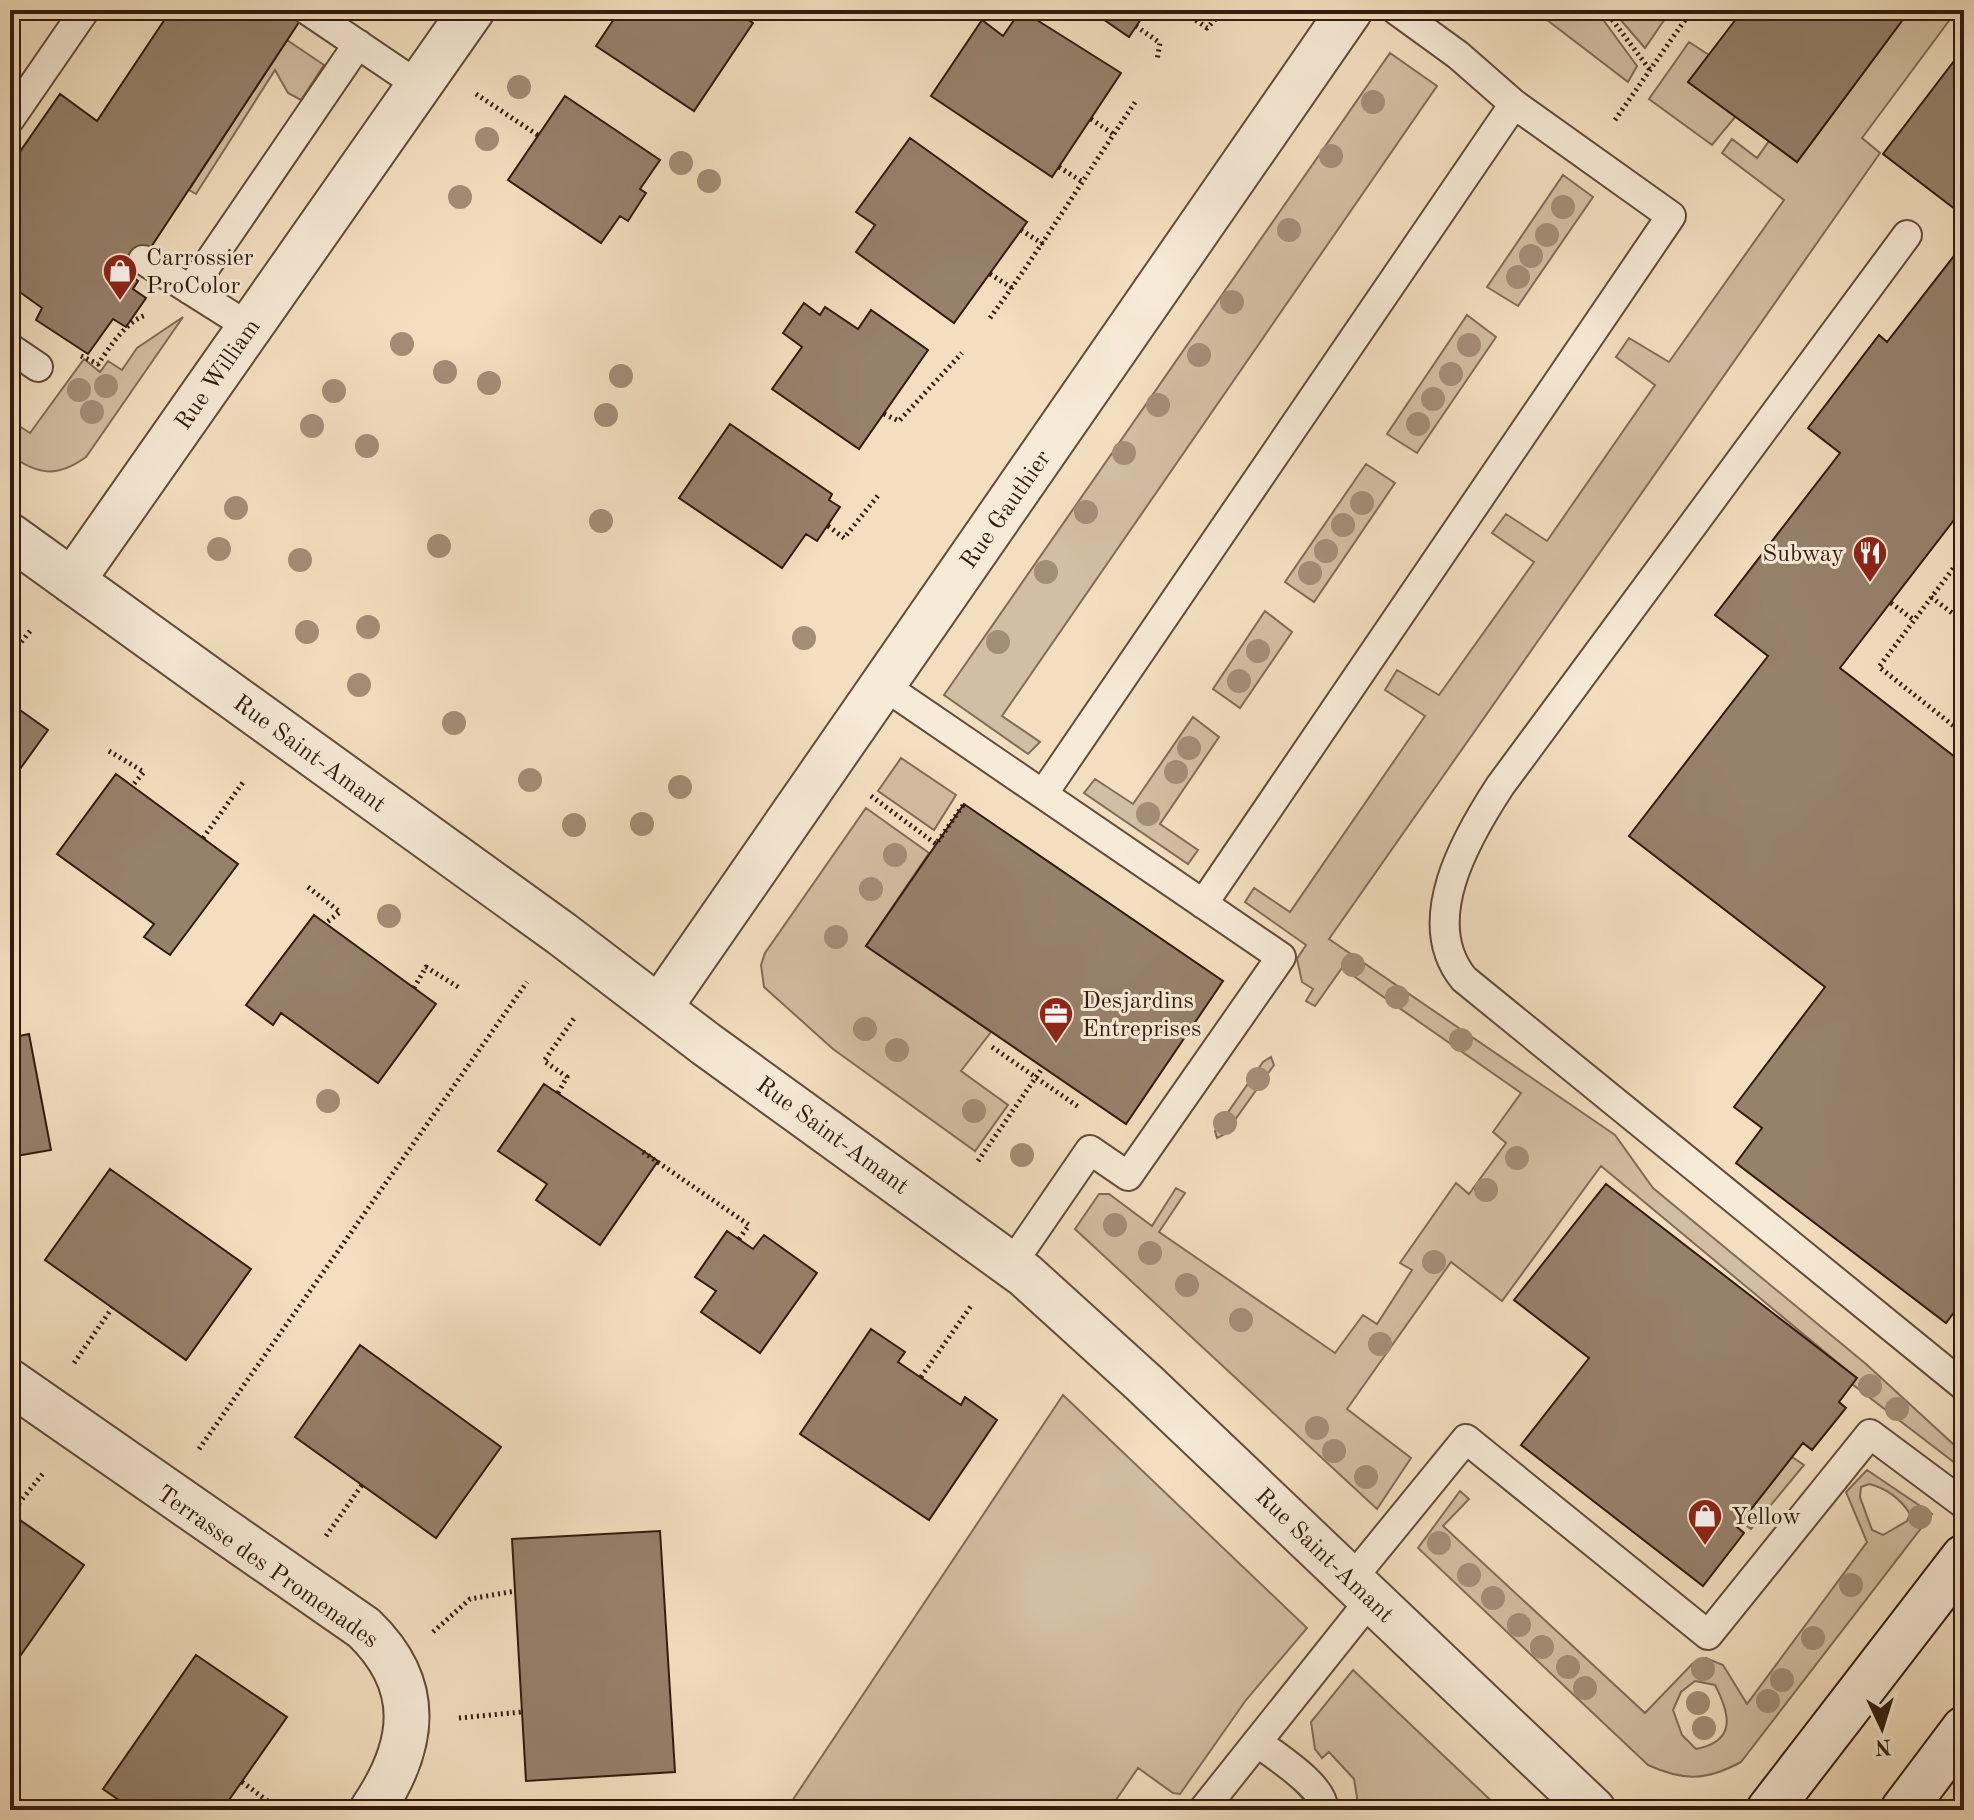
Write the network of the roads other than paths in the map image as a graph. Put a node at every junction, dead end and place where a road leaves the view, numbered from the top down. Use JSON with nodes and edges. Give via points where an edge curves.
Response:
{"nodes":[{"id":1,"x":85,"y":10,"type":"edge"},
{"id":2,"x":307,"y":10,"type":"edge"},
{"id":3,"x":472,"y":10,"type":"edge"},
{"id":4,"x":1350,"y":10,"type":"edge"},
{"id":5,"x":1396,"y":10,"type":"edge"},
{"id":6,"x":358,"y":44,"type":"junction"},
{"id":7,"x":418,"y":85,"type":"junction"},
{"id":8,"x":1514,"y":104,"type":"junction"},
{"id":9,"x":10,"y":119,"type":"edge"},
{"id":10,"x":1907,"y":235,"type":"dead end"},
{"id":11,"x":143,"y":260,"type":"dead end"},
{"id":12,"x":190,"y":290,"type":"junction"},
{"id":13,"x":249,"y":327,"type":"junction"},
{"id":14,"x":10,"y":348,"type":"edge"},
{"id":15,"x":38,"y":367,"type":"dead end"},
{"id":16,"x":10,"y":536,"type":"edge"},
{"id":17,"x":72,"y":581,"type":"junction"},
{"id":18,"x":883,"y":685,"type":"junction"},
{"id":19,"x":1043,"y":794,"type":"junction"},
{"id":20,"x":1203,"y":904,"type":"junction"},
{"id":21,"x":659,"y":1008,"type":"junction"},
{"id":22,"x":1011,"y":1265,"type":"junction"},
{"id":23,"x":1964,"y":1386,"type":"edge"},
{"id":24,"x":27,"y":1394,"type":"edge"},
{"id":25,"x":1964,"y":1504,"type":"edge"},
{"id":26,"x":1964,"y":1557,"type":"edge"},
{"id":27,"x":1361,"y":1590,"type":"junction"},
{"id":28,"x":1964,"y":1729,"type":"edge"},
{"id":29,"x":1257,"y":1742,"type":"junction"},
{"id":30,"x":372,"y":1810,"type":"edge"},
{"id":31,"x":1203,"y":1810,"type":"edge"},
{"id":32,"x":1323,"y":1810,"type":"edge"},
{"id":33,"x":1593,"y":1810,"type":"edge"},
{"id":34,"x":1769,"y":1810,"type":"edge"},
{"id":35,"x":1903,"y":1810,"type":"edge"}],
"edges":[{"from":1,"to":9,"type":"lane"},
{"from":2,"to":6,"type":"lane"},
{"from":3,"to":7,"type":"street","name":"Rue William"},
{"from":4,"to":18,"type":"street","name":"Rue Gauthier"},
{"from":5,"to":8,"type":"lane"},
{"from":6,"to":7,"type":"lane"},
{"from":6,"to":12,"type":"lane"},
{"from":7,"to":13,"type":"street","name":"Rue William"},
{"from":8,"to":19,"type":"lane"},
{"from":8,"to":20,"type":"lane","via":[[1671,216]]},
{"from":10,"to":23,"type":"lane","via":[[1500,786],[1459,856],[1445,925],[1451,963],[1464,979]]},
{"from":11,"to":12,"type":"lane"},
{"from":12,"to":13,"type":"lane"},
{"from":13,"to":17,"type":"street","name":"Rue William"},
{"from":14,"to":15,"type":"lane"},
{"from":16,"to":17,"type":"street","name":"Rue Saint-Amant"},
{"from":17,"to":21,"type":"street","name":"Rue Saint-Amant"},
{"from":18,"to":19,"type":"lane"},
{"from":18,"to":21,"type":"street","name":"Rue Gauthier"},
{"from":19,"to":20,"type":"lane"},
{"from":20,"to":22,"type":"lane","via":[[1281,957],[1128,1176],[1090,1150]]},
{"from":21,"to":22,"type":"street","name":"Rue Saint-Amant"},
{"from":22,"to":27,"type":"street","name":"Rue Saint-Amant","via":[[1144,1383]]},
{"from":24,"to":30,"type":"street","name":"Terrasse des Promenades","via":[[364,1628],[386,1649],[407,1706],[407,1723],[400,1763]]},
{"from":25,"to":27,"type":"lane","via":[[1870,1434],[1708,1635],[1466,1439]]},
{"from":26,"to":34,"type":"street"},
{"from":27,"to":29,"type":"lane"},
{"from":27,"to":33,"type":"street","name":"Rue Saint-Amant"},
{"from":28,"to":35,"type":"street"},
{"from":29,"to":31,"type":"lane"},
{"from":29,"to":32,"type":"lane","via":[[1316,1789]]}]}
